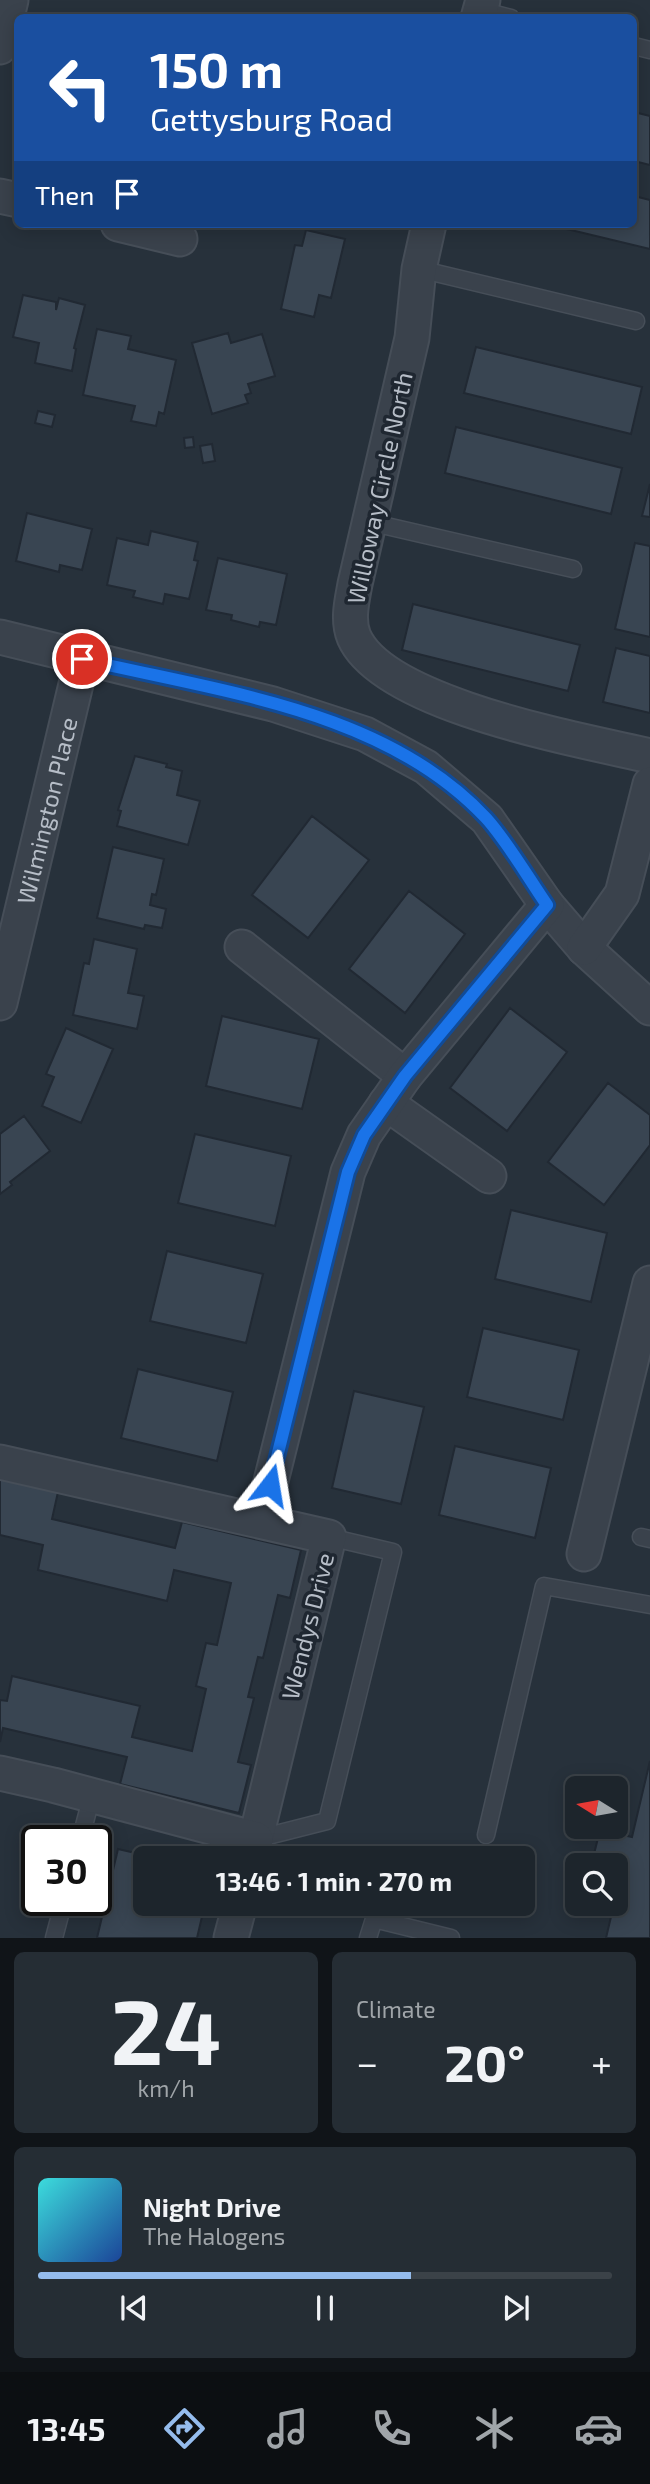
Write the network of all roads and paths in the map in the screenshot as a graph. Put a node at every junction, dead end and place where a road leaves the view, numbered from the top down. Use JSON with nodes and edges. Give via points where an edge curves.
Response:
{"nodes":[{"id":1,"x":11,"y":0,"type":"edge"},
{"id":2,"x":0,"y":47,"type":"edge"},
{"id":3,"x":135,"y":228,"type":"edge"},
{"id":4,"x":428,"y":228,"type":"edge"},
{"id":5,"x":180,"y":239,"type":"dead end"},
{"id":6,"x":419,"y":269,"type":"junction"},
{"id":7,"x":636,"y":321,"type":"dead end"},
{"id":8,"x":369,"y":522,"type":"junction"},
{"id":9,"x":573,"y":569,"type":"dead end"},
{"id":10,"x":0,"y":637,"type":"edge"},
{"id":11,"x":82,"y":659,"type":"junction"},
{"id":12,"x":650,"y":756,"type":"edge"},
{"id":13,"x":650,"y":784,"type":"edge"},
{"id":14,"x":547,"y":905,"type":"junction"},
{"id":15,"x":242,"y":947,"type":"dead end"},
{"id":16,"x":584,"y":948,"type":"junction"},
{"id":17,"x":0,"y":1003,"type":"edge"},
{"id":18,"x":650,"y":1008,"type":"edge"},
{"id":19,"x":405,"y":1076,"type":"junction"},
{"id":20,"x":386,"y":1103,"type":"junction"},
{"id":21,"x":489,"y":1176,"type":"dead end"},
{"id":22,"x":650,"y":1283,"type":"edge"},
{"id":23,"x":0,"y":1462,"type":"edge"},
{"id":24,"x":270,"y":1485,"type":"dead end"},
{"id":25,"x":329,"y":1537,"type":"junction"},
{"id":26,"x":584,"y":1554,"type":"dead end"},
{"id":27,"x":650,"y":1605,"type":"edge"},
{"id":28,"x":0,"y":1773,"type":"edge"},
{"id":29,"x":92,"y":1795,"type":"junction"},
{"id":30,"x":84,"y":1825,"type":"edge"},
{"id":31,"x":486,"y":1835,"type":"dead end"},
{"id":32,"x":244,"y":1846,"type":"edge"},
{"id":33,"x":254,"y":1846,"type":"edge"},
{"id":34,"x":261,"y":1846,"type":"edge"},
{"id":35,"x":60,"y":1916,"type":"edge"},
{"id":36,"x":237,"y":1916,"type":"edge"},
{"id":37,"x":54,"y":1938,"type":"edge"},
{"id":38,"x":231,"y":1938,"type":"edge"},
{"id":39,"x":368,"y":1938,"type":"edge"},
{"id":40,"x":451,"y":1938,"type":"edge"}],
"edges":[{"from":1,"to":2,"type":"street"},
{"from":3,"to":5,"type":"street"},
{"from":4,"to":6,"type":"street","name":"Willoway Circle North"},
{"from":6,"to":7,"type":"lane"},
{"from":6,"to":8,"type":"street","name":"Willoway Circle North","via":[[412,338]]},
{"from":8,"to":9,"type":"lane"},
{"from":8,"to":12,"type":"street","name":"Willoway Circle North","via":[[350,610],[354,636],[374,664],[402,682],[505,722]]},
{"from":10,"to":11,"type":"street"},
{"from":11,"to":14,"type":"street","via":[[274,704],[365,734],[426,767],[487,819]]},
{"from":11,"to":17,"type":"street","name":"Wilmington Place"},
{"from":13,"to":16,"type":"street","via":[[622,894]]},
{"from":14,"to":16,"type":"street"},
{"from":14,"to":19,"type":"street"},
{"from":15,"to":19,"type":"street"},
{"from":16,"to":18,"type":"street"},
{"from":19,"to":20,"type":"street"},
{"from":20,"to":21,"type":"street"},
{"from":20,"to":24,"type":"street","via":[[364,1135],[348,1172]]},
{"from":22,"to":26,"type":"street"},
{"from":23,"to":25,"type":"street","name":"Wendys Drive"},
{"from":25,"to":33,"type":"street","name":"Wendys Drive"},
{"from":25,"to":34,"type":"lane","via":[[393,1552],[327,1821]]},
{"from":27,"to":31,"type":"lane","via":[[544,1586]]},
{"from":28,"to":29,"type":"street"},
{"from":29,"to":30,"type":"lane"},
{"from":29,"to":32,"type":"street"},
{"from":35,"to":37,"type":"lane"},
{"from":36,"to":38,"type":"street"},
{"from":39,"to":40,"type":"lane","via":[[374,1919]]}]}
